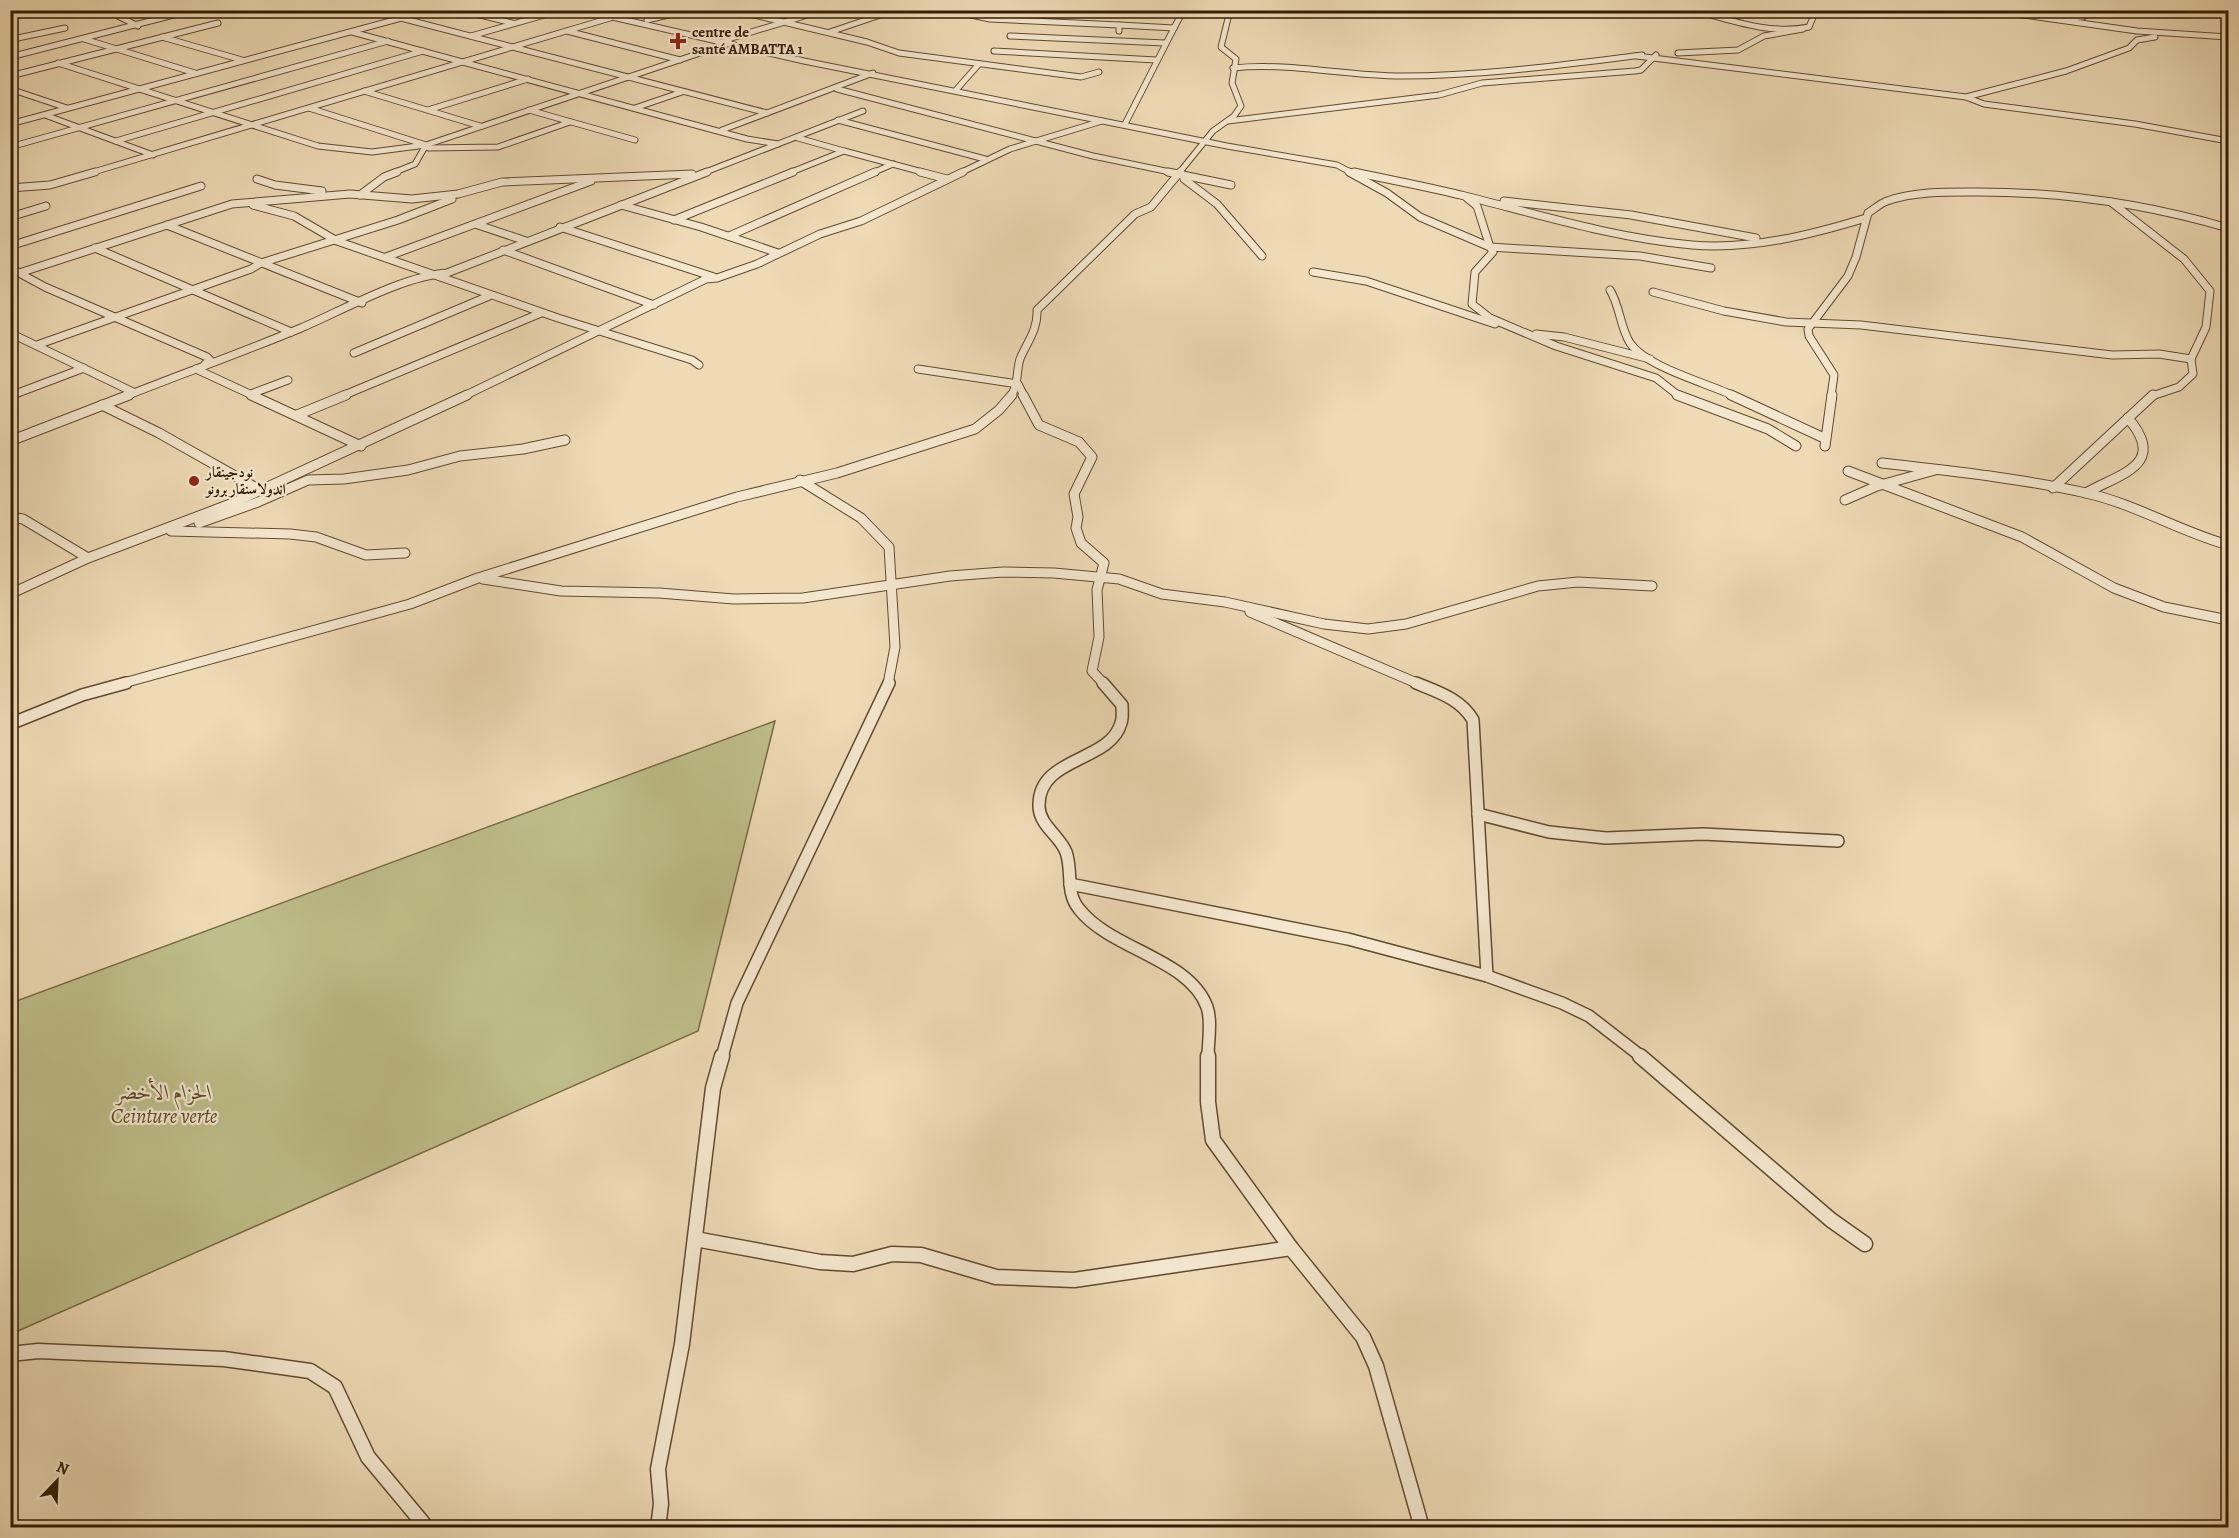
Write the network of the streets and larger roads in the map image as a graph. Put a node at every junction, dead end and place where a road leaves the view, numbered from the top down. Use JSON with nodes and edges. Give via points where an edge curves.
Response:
{"nodes":[{"id":1,"x":47,"y":10,"type":"edge"},
{"id":2,"x":106,"y":10,"type":"edge"},
{"id":3,"x":193,"y":10,"type":"edge"},
{"id":4,"x":370,"y":10,"type":"edge"},
{"id":5,"x":430,"y":10,"type":"edge"},
{"id":6,"x":460,"y":10,"type":"edge"},
{"id":7,"x":562,"y":10,"type":"edge"},
{"id":8,"x":582,"y":10,"type":"edge"},
{"id":9,"x":689,"y":10,"type":"edge"},
{"id":10,"x":733,"y":10,"type":"edge"},
{"id":11,"x":759,"y":10,"type":"edge"},
{"id":12,"x":824,"y":10,"type":"edge"},
{"id":13,"x":895,"y":10,"type":"edge"},
{"id":14,"x":947,"y":10,"type":"edge"},
{"id":15,"x":1129,"y":10,"type":"edge"},
{"id":16,"x":1230,"y":10,"type":"edge"},
{"id":17,"x":1713,"y":10,"type":"edge"},
{"id":18,"x":1785,"y":10,"type":"edge"},
{"id":19,"x":1906,"y":10,"type":"edge"},
{"id":20,"x":1938,"y":10,"type":"edge"},
{"id":21,"x":1989,"y":10,"type":"edge"},
{"id":22,"x":2096,"y":10,"type":"edge"},
{"id":23,"x":1696,"y":11,"type":"edge"},
{"id":24,"x":1183,"y":12,"type":"edge"},
{"id":25,"x":1825,"y":13,"type":"junction"},
{"id":26,"x":2000,"y":13,"type":"junction"},
{"id":27,"x":749,"y":14,"type":"junction"},
{"id":28,"x":1013,"y":15,"type":"dead end"},
{"id":29,"x":10,"y":17,"type":"edge"},
{"id":30,"x":613,"y":17,"type":"junction"},
{"id":31,"x":2028,"y":17,"type":"junction"},
{"id":32,"x":400,"y":18,"type":"junction"},
{"id":33,"x":626,"y":19,"type":"junction"},
{"id":34,"x":1000,"y":20,"type":"junction"},
{"id":35,"x":787,"y":22,"type":"junction"},
{"id":36,"x":218,"y":23,"type":"dead end"},
{"id":37,"x":515,"y":24,"type":"junction"},
{"id":38,"x":139,"y":26,"type":"junction"},
{"id":39,"x":65,"y":28,"type":"dead end"},
{"id":40,"x":1174,"y":28,"type":"junction"},
{"id":41,"x":1803,"y":29,"type":"junction"},
{"id":42,"x":565,"y":31,"type":"junction"},
{"id":43,"x":352,"y":32,"type":"junction"},
{"id":44,"x":829,"y":33,"type":"junction"},
{"id":45,"x":2176,"y":34,"type":"junction"},
{"id":46,"x":471,"y":36,"type":"junction"},
{"id":47,"x":1010,"y":36,"type":"dead end"},
{"id":48,"x":162,"y":37,"type":"junction"},
{"id":49,"x":2229,"y":37,"type":"edge"},
{"id":50,"x":12,"y":38,"type":"edge"},
{"id":51,"x":84,"y":39,"type":"junction"},
{"id":52,"x":713,"y":39,"type":"junction"},
{"id":53,"x":388,"y":41,"type":"junction"},
{"id":54,"x":730,"y":43,"type":"junction"},
{"id":55,"x":1165,"y":43,"type":"junction"},
{"id":56,"x":21,"y":44,"type":"junction"},
{"id":57,"x":10,"y":46,"type":"edge"},
{"id":58,"x":511,"y":47,"type":"junction"},
{"id":59,"x":114,"y":49,"type":"junction"},
{"id":60,"x":38,"y":50,"type":"junction"},
{"id":61,"x":423,"y":51,"type":"junction"},
{"id":62,"x":994,"y":51,"type":"dead end"},
{"id":63,"x":1656,"y":56,"type":"junction"},
{"id":64,"x":10,"y":57,"type":"edge"},
{"id":65,"x":681,"y":60,"type":"junction"},
{"id":66,"x":1156,"y":60,"type":"junction"},
{"id":67,"x":245,"y":61,"type":"junction"},
{"id":68,"x":463,"y":61,"type":"junction"},
{"id":69,"x":58,"y":63,"type":"junction"},
{"id":70,"x":979,"y":64,"type":"junction"},
{"id":71,"x":1233,"y":68,"type":"junction"},
{"id":72,"x":1099,"y":72,"type":"dead end"},
{"id":73,"x":195,"y":73,"type":"junction"},
{"id":74,"x":874,"y":73,"type":"junction"},
{"id":75,"x":10,"y":76,"type":"edge"},
{"id":76,"x":628,"y":77,"type":"junction"},
{"id":77,"x":528,"y":79,"type":"junction"},
{"id":78,"x":837,"y":88,"type":"junction"},
{"id":79,"x":10,"y":89,"type":"edge"},
{"id":80,"x":138,"y":90,"type":"junction"},
{"id":81,"x":956,"y":90,"type":"junction"},
{"id":82,"x":364,"y":91,"type":"junction"},
{"id":83,"x":682,"y":92,"type":"junction"},
{"id":84,"x":579,"y":93,"type":"junction"},
{"id":85,"x":1966,"y":98,"type":"junction"},
{"id":86,"x":174,"y":101,"type":"junction"},
{"id":87,"x":68,"y":108,"type":"junction"},
{"id":88,"x":307,"y":108,"type":"junction"},
{"id":89,"x":635,"y":108,"type":"junction"},
{"id":90,"x":529,"y":110,"type":"junction"},
{"id":91,"x":428,"y":111,"type":"junction"},
{"id":92,"x":863,"y":111,"type":"dead end"},
{"id":93,"x":213,"y":113,"type":"junction"},
{"id":94,"x":767,"y":113,"type":"junction"},
{"id":95,"x":45,"y":115,"type":"junction"},
{"id":96,"x":838,"y":120,"type":"junction"},
{"id":97,"x":1105,"y":120,"type":"junction"},
{"id":98,"x":1227,"y":121,"type":"junction"},
{"id":99,"x":570,"y":122,"type":"junction"},
{"id":100,"x":10,"y":124,"type":"edge"},
{"id":101,"x":1125,"y":124,"type":"junction"},
{"id":102,"x":250,"y":125,"type":"junction"},
{"id":103,"x":480,"y":127,"type":"junction"},
{"id":104,"x":81,"y":128,"type":"junction"},
{"id":105,"x":722,"y":130,"type":"junction"},
{"id":106,"x":798,"y":138,"type":"junction"},
{"id":107,"x":635,"y":140,"type":"dead end"},
{"id":108,"x":116,"y":141,"type":"junction"},
{"id":109,"x":1032,"y":141,"type":"junction"},
{"id":110,"x":1207,"y":141,"type":"junction"},
{"id":111,"x":2229,"y":141,"type":"edge"},
{"id":112,"x":778,"y":144,"type":"junction"},
{"id":113,"x":10,"y":147,"type":"edge"},
{"id":114,"x":425,"y":147,"type":"junction"},
{"id":115,"x":844,"y":151,"type":"junction"},
{"id":116,"x":153,"y":154,"type":"junction"},
{"id":117,"x":985,"y":159,"type":"junction"},
{"id":118,"x":893,"y":164,"type":"junction"},
{"id":119,"x":1337,"y":165,"type":"junction"},
{"id":120,"x":699,"y":174,"type":"junction"},
{"id":121,"x":1176,"y":175,"type":"junction"},
{"id":122,"x":600,"y":177,"type":"junction"},
{"id":123,"x":258,"y":179,"type":"dead end"},
{"id":124,"x":947,"y":179,"type":"junction"},
{"id":125,"x":1231,"y":185,"type":"dead end"},
{"id":126,"x":201,"y":186,"type":"dead end"},
{"id":127,"x":483,"y":187,"type":"junction"},
{"id":128,"x":10,"y":188,"type":"edge"},
{"id":129,"x":350,"y":195,"type":"junction"},
{"id":130,"x":360,"y":195,"type":"junction"},
{"id":131,"x":1465,"y":196,"type":"junction"},
{"id":132,"x":2108,"y":200,"type":"junction"},
{"id":133,"x":232,"y":204,"type":"junction"},
{"id":134,"x":621,"y":205,"type":"junction"},
{"id":135,"x":46,"y":206,"type":"dead end"},
{"id":136,"x":10,"y":217,"type":"edge"},
{"id":137,"x":1866,"y":218,"type":"junction"},
{"id":138,"x":674,"y":220,"type":"junction"},
{"id":139,"x":167,"y":225,"type":"junction"},
{"id":140,"x":478,"y":225,"type":"junction"},
{"id":141,"x":560,"y":227,"type":"junction"},
{"id":142,"x":2229,"y":228,"type":"edge"},
{"id":143,"x":729,"y":236,"type":"junction"},
{"id":144,"x":332,"y":240,"type":"junction"},
{"id":145,"x":526,"y":241,"type":"junction"},
{"id":146,"x":1772,"y":241,"type":"junction"},
{"id":147,"x":10,"y":246,"type":"edge"},
{"id":148,"x":1490,"y":247,"type":"junction"},
{"id":149,"x":95,"y":248,"type":"junction"},
{"id":150,"x":503,"y":250,"type":"junction"},
{"id":151,"x":778,"y":253,"type":"junction"},
{"id":152,"x":1262,"y":256,"type":"dead end"},
{"id":153,"x":386,"y":257,"type":"junction"},
{"id":154,"x":261,"y":263,"type":"junction"},
{"id":155,"x":10,"y":268,"type":"edge"},
{"id":156,"x":1711,"y":268,"type":"dead end"},
{"id":157,"x":1313,"y":272,"type":"dead end"},
{"id":158,"x":19,"y":273,"type":"junction"},
{"id":159,"x":433,"y":274,"type":"junction"},
{"id":160,"x":10,"y":276,"type":"edge"},
{"id":161,"x":717,"y":278,"type":"junction"},
{"id":162,"x":193,"y":288,"type":"junction"},
{"id":163,"x":1610,"y":290,"type":"dead end"},
{"id":164,"x":1653,"y":292,"type":"dead end"},
{"id":165,"x":489,"y":296,"type":"junction"},
{"id":166,"x":362,"y":303,"type":"junction"},
{"id":167,"x":654,"y":305,"type":"junction"},
{"id":168,"x":541,"y":313,"type":"junction"},
{"id":169,"x":116,"y":318,"type":"junction"},
{"id":170,"x":1812,"y":323,"type":"junction"},
{"id":171,"x":291,"y":332,"type":"junction"},
{"id":172,"x":595,"y":332,"type":"junction"},
{"id":173,"x":10,"y":333,"type":"edge"},
{"id":174,"x":1525,"y":333,"type":"junction"},
{"id":175,"x":37,"y":345,"type":"junction"},
{"id":176,"x":354,"y":352,"type":"dead end"},
{"id":177,"x":1650,"y":359,"type":"junction"},
{"id":178,"x":2191,"y":359,"type":"junction"},
{"id":179,"x":699,"y":365,"type":"dead end"},
{"id":180,"x":84,"y":368,"type":"junction"},
{"id":181,"x":196,"y":369,"type":"junction"},
{"id":182,"x":918,"y":369,"type":"dead end"},
{"id":183,"x":288,"y":380,"type":"dead end"},
{"id":184,"x":1018,"y":384,"type":"junction"},
{"id":185,"x":133,"y":392,"type":"junction"},
{"id":186,"x":251,"y":394,"type":"junction"},
{"id":187,"x":10,"y":396,"type":"edge"},
{"id":188,"x":102,"y":405,"type":"junction"},
{"id":189,"x":297,"y":415,"type":"junction"},
{"id":190,"x":2128,"y":418,"type":"junction"},
{"id":191,"x":1779,"y":436,"type":"junction"},
{"id":192,"x":564,"y":440,"type":"dead end"},
{"id":193,"x":1822,"y":440,"type":"junction"},
{"id":194,"x":10,"y":441,"type":"edge"},
{"id":195,"x":1796,"y":446,"type":"dead end"},
{"id":196,"x":361,"y":447,"type":"junction"},
{"id":197,"x":1882,"y":463,"type":"dead end"},
{"id":198,"x":1936,"y":469,"type":"junction"},
{"id":199,"x":1848,"y":471,"type":"dead end"},
{"id":200,"x":800,"y":480,"type":"junction"},
{"id":201,"x":1886,"y":484,"type":"junction"},
{"id":202,"x":2053,"y":488,"type":"junction"},
{"id":203,"x":260,"y":491,"type":"junction"},
{"id":204,"x":2086,"y":493,"type":"junction"},
{"id":205,"x":271,"y":495,"type":"junction"},
{"id":206,"x":1845,"y":500,"type":"dead end"},
{"id":207,"x":10,"y":517,"type":"edge"},
{"id":208,"x":160,"y":530,"type":"junction"},
{"id":209,"x":171,"y":531,"type":"junction"},
{"id":210,"x":2229,"y":545,"type":"edge"},
{"id":211,"x":405,"y":553,"type":"dead end"},
{"id":212,"x":88,"y":558,"type":"junction"},
{"id":213,"x":1101,"y":577,"type":"junction"},
{"id":214,"x":478,"y":578,"type":"junction"},
{"id":215,"x":889,"y":584,"type":"junction"},
{"id":216,"x":1652,"y":586,"type":"dead end"},
{"id":217,"x":10,"y":594,"type":"edge"},
{"id":218,"x":1225,"y":602,"type":"junction"},
{"id":219,"x":2229,"y":620,"type":"edge"},
{"id":220,"x":10,"y":724,"type":"edge"},
{"id":221,"x":1478,"y":814,"type":"junction"},
{"id":222,"x":1838,"y":841,"type":"dead end"},
{"id":223,"x":1070,"y":884,"type":"junction"},
{"id":224,"x":1487,"y":976,"type":"junction"},
{"id":225,"x":695,"y":1239,"type":"junction"},
{"id":226,"x":1865,"y":1244,"type":"dead end"},
{"id":227,"x":1291,"y":1248,"type":"junction"},
{"id":228,"x":10,"y":1354,"type":"edge"},
{"id":229,"x":427,"y":1527,"type":"edge"},
{"id":230,"x":658,"y":1527,"type":"edge"},
{"id":231,"x":1422,"y":1527,"type":"edge"}],
"edges":[{"from":1,"to":29,"type":"street"},
{"from":2,"to":38,"type":"street"},
{"from":3,"to":38,"type":"street"},
{"from":4,"to":32,"type":"street"},
{"from":5,"to":32,"type":"street"},
{"from":6,"to":37,"type":"street"},
{"from":7,"to":37,"type":"street"},
{"from":8,"to":30,"type":"street"},
{"from":9,"to":33,"type":"street","via":[[655,20]]},
{"from":10,"to":27,"type":"street"},
{"from":11,"to":27,"type":"street"},
{"from":12,"to":35,"type":"street"},
{"from":13,"to":44,"type":"street"},
{"from":14,"to":34,"type":"street"},
{"from":15,"to":24,"type":"street"},
{"from":16,"to":71,"type":"street","via":[[1221,47],[1236,59]]},
{"from":17,"to":23,"type":"street"},
{"from":18,"to":25,"type":"street"},
{"from":19,"to":25,"type":"street"},
{"from":20,"to":26,"type":"street"},
{"from":21,"to":26,"type":"street"},
{"from":22,"to":31,"type":"street","via":[[2083,17]]},
{"from":23,"to":41,"type":"street","via":[[1740,23]]},
{"from":24,"to":40,"type":"street"},
{"from":25,"to":41,"type":"street","via":[[1814,15],[1810,26]]},
{"from":26,"to":31,"type":"street"},
{"from":27,"to":35,"type":"street"},
{"from":28,"to":34,"type":"street"},
{"from":30,"to":33,"type":"street"},
{"from":30,"to":42,"type":"street"},
{"from":31,"to":45,"type":"street"},
{"from":32,"to":43,"type":"street"},
{"from":32,"to":46,"type":"street"},
{"from":33,"to":52,"type":"street"},
{"from":34,"to":40,"type":"street"},
{"from":35,"to":44,"type":"street"},
{"from":35,"to":52,"type":"street","via":[[732,40]]},
{"from":36,"to":48,"type":"street"},
{"from":37,"to":46,"type":"street"},
{"from":38,"to":51,"type":"street"},
{"from":39,"to":50,"type":"street"},
{"from":40,"to":55,"type":"street"},
{"from":41,"to":63,"type":"street","via":[[1764,36],[1749,46],[1728,52]]},
{"from":42,"to":58,"type":"street"},
{"from":42,"to":65,"type":"street"},
{"from":43,"to":53,"type":"street"},
{"from":43,"to":67,"type":"street"},
{"from":44,"to":70,"type":"street","via":[[898,53]]},
{"from":45,"to":49,"type":"street"},
{"from":45,"to":85,"type":"street","via":[[2137,40],[2129,48],[2066,71]]},
{"from":46,"to":58,"type":"street"},
{"from":47,"to":55,"type":"street"},
{"from":48,"to":59,"type":"street"},
{"from":48,"to":67,"type":"street"},
{"from":50,"to":56,"type":"street"},
{"from":51,"to":59,"type":"street"},
{"from":51,"to":60,"type":"street"},
{"from":52,"to":54,"type":"street"},
{"from":53,"to":61,"type":"street"},
{"from":53,"to":86,"type":"street"},
{"from":54,"to":65,"type":"street"},
{"from":54,"to":74,"type":"street"},
{"from":55,"to":66,"type":"street"},
{"from":56,"to":57,"type":"street"},
{"from":56,"to":60,"type":"street"},
{"from":58,"to":68,"type":"street"},
{"from":58,"to":76,"type":"street"},
{"from":59,"to":69,"type":"street"},
{"from":59,"to":73,"type":"street"},
{"from":60,"to":64,"type":"street"},
{"from":61,"to":68,"type":"street"},
{"from":61,"to":93,"type":"street"},
{"from":62,"to":66,"type":"street"},
{"from":63,"to":71,"type":"street","via":[[1516,71],[1402,76],[1262,65]]},
{"from":63,"to":85,"type":"street"},
{"from":63,"to":98,"type":"street","via":[[1635,71],[1482,83],[1439,95]]},
{"from":65,"to":76,"type":"street"},
{"from":66,"to":101,"type":"street"},
{"from":67,"to":73,"type":"street"},
{"from":68,"to":77,"type":"street"},
{"from":68,"to":82,"type":"street"},
{"from":69,"to":75,"type":"street"},
{"from":69,"to":80,"type":"street"},
{"from":70,"to":72,"type":"street","via":[[1081,77]]},
{"from":70,"to":81,"type":"street"},
{"from":71,"to":98,"type":"street","via":[[1232,83],[1241,106]]},
{"from":73,"to":80,"type":"street"},
{"from":74,"to":78,"type":"street"},
{"from":74,"to":81,"type":"street"},
{"from":76,"to":83,"type":"street"},
{"from":76,"to":84,"type":"street"},
{"from":77,"to":84,"type":"street"},
{"from":77,"to":91,"type":"street"},
{"from":78,"to":94,"type":"street"},
{"from":78,"to":109,"type":"street"},
{"from":79,"to":87,"type":"street"},
{"from":80,"to":86,"type":"street"},
{"from":80,"to":87,"type":"street"},
{"from":81,"to":97,"type":"street"},
{"from":82,"to":88,"type":"street"},
{"from":82,"to":91,"type":"street"},
{"from":83,"to":89,"type":"street"},
{"from":83,"to":94,"type":"street"},
{"from":84,"to":89,"type":"street"},
{"from":84,"to":90,"type":"street"},
{"from":85,"to":111,"type":"street","via":[[1984,104]]},
{"from":86,"to":93,"type":"street"},
{"from":86,"to":104,"type":"street"},
{"from":87,"to":95,"type":"street"},
{"from":88,"to":102,"type":"street"},
{"from":88,"to":114,"type":"street"},
{"from":89,"to":105,"type":"street"},
{"from":90,"to":99,"type":"street"},
{"from":90,"to":103,"type":"street"},
{"from":91,"to":103,"type":"street"},
{"from":92,"to":96,"type":"street"},
{"from":93,"to":102,"type":"street"},
{"from":93,"to":108,"type":"street"},
{"from":94,"to":105,"type":"street"},
{"from":95,"to":100,"type":"street"},
{"from":95,"to":104,"type":"street"},
{"from":96,"to":106,"type":"street"},
{"from":96,"to":117,"type":"street"},
{"from":97,"to":101,"type":"street"},
{"from":97,"to":109,"type":"street"},
{"from":98,"to":110,"type":"street"},
{"from":99,"to":107,"type":"street"},
{"from":99,"to":114,"type":"street","via":[[498,147]]},
{"from":101,"to":110,"type":"street"},
{"from":102,"to":114,"type":"street","via":[[336,151],[394,152]]},
{"from":102,"to":116,"type":"street"},
{"from":103,"to":114,"type":"street"},
{"from":104,"to":108,"type":"street"},
{"from":104,"to":113,"type":"street"},
{"from":105,"to":112,"type":"street"},
{"from":106,"to":112,"type":"street"},
{"from":106,"to":115,"type":"street"},
{"from":108,"to":116,"type":"street"},
{"from":109,"to":117,"type":"street"},
{"from":109,"to":121,"type":"street"},
{"from":110,"to":119,"type":"street"},
{"from":110,"to":121,"type":"street"},
{"from":112,"to":120,"type":"street"},
{"from":114,"to":130,"type":"street","via":[[415,164],[384,177]]},
{"from":115,"to":118,"type":"street"},
{"from":115,"to":138,"type":"street"},
{"from":116,"to":128,"type":"street","via":[[50,185]]},
{"from":117,"to":124,"type":"street"},
{"from":118,"to":124,"type":"street"},
{"from":118,"to":143,"type":"street"},
{"from":119,"to":131,"type":"street"},
{"from":119,"to":148,"type":"street","via":[[1420,217]]},
{"from":120,"to":122,"type":"street"},
{"from":120,"to":134,"type":"street"},
{"from":121,"to":125,"type":"street"},
{"from":121,"to":152,"type":"street","via":[[1214,199]]},
{"from":121,"to":184,"type":"street","via":[[1151,207],[1135,214],[1037,310],[1039,322],[1019,361]]},
{"from":122,"to":127,"type":"street","via":[[512,181]]},
{"from":122,"to":140,"type":"street"},
{"from":123,"to":129,"type":"street"},
{"from":124,"to":151,"type":"street","via":[[861,221]]},
{"from":126,"to":147,"type":"street"},
{"from":127,"to":130,"type":"street","via":[[412,199]]},
{"from":127,"to":144,"type":"street"},
{"from":129,"to":130,"type":"street"},
{"from":129,"to":133,"type":"street"},
{"from":131,"to":146,"type":"street","via":[[1631,215]]},
{"from":131,"to":146,"type":"street","via":[[1563,223],[1642,238],[1692,245]]},
{"from":131,"to":148,"type":"street","via":[[1477,206]]},
{"from":132,"to":137,"type":"street","via":[[2033,193],[1924,193],[1875,206]]},
{"from":132,"to":142,"type":"street"},
{"from":132,"to":178,"type":"street","via":[[2184,259],[2210,291],[2206,327]]},
{"from":133,"to":139,"type":"street"},
{"from":133,"to":144,"type":"street","via":[[265,207],[290,215]]},
{"from":134,"to":138,"type":"street"},
{"from":134,"to":141,"type":"street"},
{"from":135,"to":136,"type":"street"},
{"from":137,"to":146,"type":"street","via":[[1827,232]]},
{"from":137,"to":170,"type":"street","via":[[1856,258]]},
{"from":138,"to":143,"type":"street"},
{"from":139,"to":149,"type":"street"},
{"from":139,"to":154,"type":"street"},
{"from":140,"to":145,"type":"street"},
{"from":140,"to":153,"type":"street"},
{"from":141,"to":145,"type":"street"},
{"from":141,"to":161,"type":"street"},
{"from":143,"to":151,"type":"street"},
{"from":144,"to":153,"type":"street"},
{"from":144,"to":154,"type":"street"},
{"from":145,"to":150,"type":"street"},
{"from":148,"to":156,"type":"street","via":[[1640,256]]},
{"from":148,"to":174,"type":"street","via":[[1493,252],[1475,272],[1472,304],[1490,318]]},
{"from":149,"to":158,"type":"street"},
{"from":149,"to":162,"type":"street"},
{"from":150,"to":159,"type":"street","via":[[447,273]]},
{"from":150,"to":167,"type":"street"},
{"from":151,"to":161,"type":"street"},
{"from":153,"to":159,"type":"street"},
{"from":154,"to":162,"type":"street"},
{"from":154,"to":166,"type":"street"},
{"from":155,"to":158,"type":"street"},
{"from":157,"to":174,"type":"street","via":[[1366,281]]},
{"from":158,"to":160,"type":"street"},
{"from":158,"to":169,"type":"street"},
{"from":159,"to":165,"type":"street"},
{"from":159,"to":166,"type":"street"},
{"from":161,"to":167,"type":"street","via":[[706,279]]},
{"from":162,"to":169,"type":"street"},
{"from":162,"to":171,"type":"street"},
{"from":163,"to":177,"type":"street","via":[[1618,302],[1629,339],[1635,349]]},
{"from":164,"to":170,"type":"street","via":[[1724,311]]},
{"from":165,"to":168,"type":"street"},
{"from":165,"to":176,"type":"street"},
{"from":166,"to":171,"type":"street"},
{"from":167,"to":172,"type":"street"},
{"from":168,"to":172,"type":"street"},
{"from":168,"to":189,"type":"street"},
{"from":169,"to":175,"type":"street"},
{"from":169,"to":181,"type":"street","via":[[210,360]]},
{"from":170,"to":178,"type":"street","via":[[1861,325],[2112,355],[2159,354]]},
{"from":170,"to":193,"type":"street","via":[[1809,336],[1834,375],[1831,413]]},
{"from":171,"to":181,"type":"street"},
{"from":172,"to":179,"type":"street"},
{"from":172,"to":196,"type":"street"},
{"from":173,"to":175,"type":"street"},
{"from":174,"to":177,"type":"street","via":[[1564,337]]},
{"from":174,"to":191,"type":"street","via":[[1656,378],[1693,404]]},
{"from":175,"to":180,"type":"street"},
{"from":177,"to":193,"type":"street"},
{"from":178,"to":190,"type":"street","via":[[2193,374],[2179,387],[2154,394]]},
{"from":180,"to":185,"type":"street"},
{"from":180,"to":187,"type":"street"},
{"from":181,"to":185,"type":"street"},
{"from":181,"to":186,"type":"street"},
{"from":182,"to":184,"type":"street"},
{"from":183,"to":186,"type":"street"},
{"from":184,"to":200,"type":"street","via":[[990,419],[964,434],[837,473]]},
{"from":184,"to":213,"type":"street","via":[[1039,425],[1078,442],[1092,457],[1074,494],[1076,528],[1081,543],[1104,563]]},
{"from":185,"to":188,"type":"street"},
{"from":186,"to":189,"type":"street"},
{"from":188,"to":194,"type":"street"},
{"from":188,"to":203,"type":"street","via":[[240,476]]},
{"from":189,"to":196,"type":"street"},
{"from":190,"to":202,"type":"street"},
{"from":190,"to":204,"type":"street","via":[[2144,441],[2144,457],[2124,474]]},
{"from":191,"to":193,"type":"street"},
{"from":191,"to":195,"type":"street"},
{"from":192,"to":205,"type":"street","via":[[460,456],[408,470],[308,480]]},
{"from":196,"to":203,"type":"street"},
{"from":197,"to":198,"type":"street"},
{"from":198,"to":201,"type":"street"},
{"from":198,"to":202,"type":"street"},
{"from":199,"to":201,"type":"street"},
{"from":200,"to":214,"type":"street"},
{"from":200,"to":215,"type":"street","via":[[882,535],[888,547]]},
{"from":201,"to":206,"type":"street","via":[[1864,488]]},
{"from":201,"to":219,"type":"street","via":[[2022,537],[2114,588],[2164,607]]},
{"from":202,"to":204,"type":"street"},
{"from":203,"to":205,"type":"street"},
{"from":203,"to":208,"type":"street"},
{"from":204,"to":210,"type":"street","via":[[2183,532]]},
{"from":205,"to":209,"type":"street","via":[[222,516]]},
{"from":207,"to":212,"type":"street","via":[[23,519]]},
{"from":208,"to":209,"type":"street"},
{"from":208,"to":212,"type":"street"},
{"from":209,"to":211,"type":"street","via":[[290,534],[325,539],[366,555]]},
{"from":212,"to":217,"type":"street"},
{"from":213,"to":215,"type":"street","via":[[1003,572]]},
{"from":213,"to":218,"type":"street","via":[[1162,594]]},
{"from":213,"to":223,"type":"street","via":[[1097,590],[1099,637],[1092,671],[1122,705],[1122,721],[1093,754],[1056,770],[1048,778],[1038,808],[1066,853]]},
{"from":214,"to":215,"type":"street","via":[[561,591],[659,592],[734,599],[803,598]]},
{"from":214,"to":220,"type":"street","via":[[354,621],[82,695]]},
{"from":215,"to":225,"type":"street","via":[[895,647],[890,681],[737,1003],[713,1088]]},
{"from":216,"to":218,"type":"street","via":[[1578,582],[1538,586],[1406,624],[1368,629],[1324,624]]},
{"from":218,"to":221,"type":"street","via":[[1451,698],[1466,708],[1473,720]]},
{"from":221,"to":222,"type":"street","via":[[1549,832],[1606,838],[1703,834]]},
{"from":221,"to":224,"type":"street"},
{"from":223,"to":224,"type":"street","via":[[1292,926]]},
{"from":223,"to":227,"type":"street","via":[[1071,897],[1101,928],[1193,984],[1207,1008],[1208,1122],[1213,1140]]},
{"from":224,"to":226,"type":"street","via":[[1589,1016],[1831,1220]]},
{"from":225,"to":227,"type":"street","via":[[820,1262],[854,1264],[892,1254],[921,1255],[996,1277],[1074,1280]]},
{"from":225,"to":230,"type":"street","via":[[682,1344],[658,1469]]},
{"from":227,"to":231,"type":"street","via":[[1363,1337],[1376,1366]]},
{"from":228,"to":229,"type":"street","via":[[38,1351],[224,1359],[310,1371],[335,1387],[368,1457]]}]}
